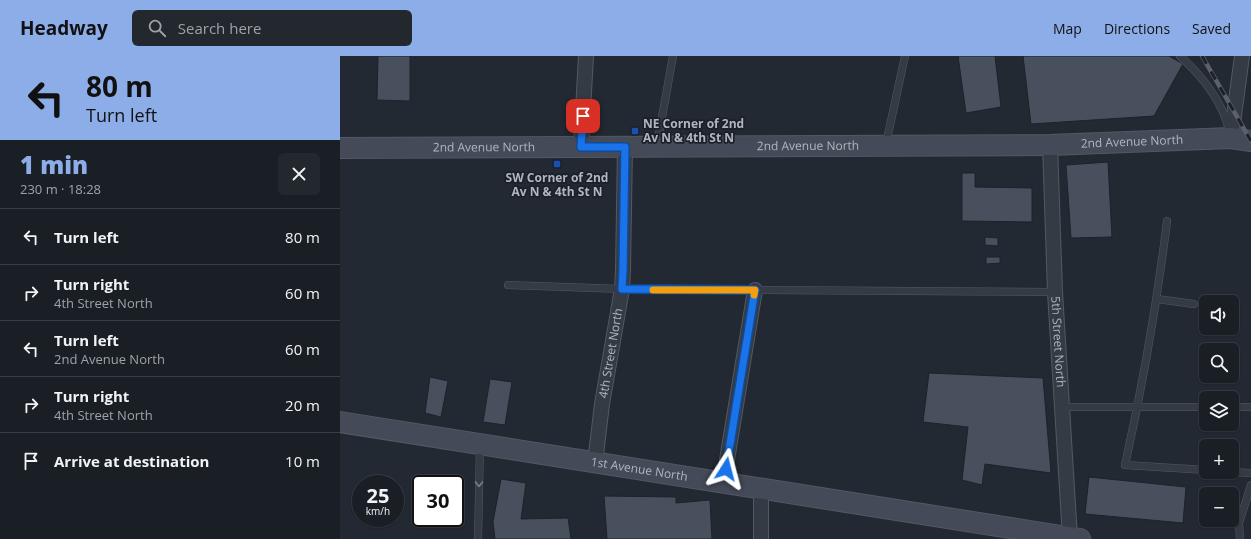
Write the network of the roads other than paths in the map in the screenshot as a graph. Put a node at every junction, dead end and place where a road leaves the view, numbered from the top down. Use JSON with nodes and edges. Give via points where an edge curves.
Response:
{"nodes":[{"id":1,"x":586,"y":56,"type":"edge"},
{"id":2,"x":673,"y":56,"type":"edge"},
{"id":3,"x":905,"y":56,"type":"edge"},
{"id":4,"x":1180,"y":56,"type":"edge"},
{"id":5,"x":1245,"y":57,"type":"edge"},
{"id":6,"x":1231,"y":138,"type":"junction"},
{"id":7,"x":1251,"y":142,"type":"edge"},
{"id":8,"x":1050,"y":145,"type":"junction"},
{"id":9,"x":885,"y":146,"type":"junction"},
{"id":10,"x":581,"y":147,"type":"junction"},
{"id":11,"x":625,"y":147,"type":"junction"},
{"id":12,"x":657,"y":147,"type":"junction"},
{"id":13,"x":340,"y":148,"type":"edge"},
{"id":14,"x":1167,"y":221,"type":"dead end"},
{"id":15,"x":508,"y":285,"type":"dead end"},
{"id":16,"x":622,"y":289,"type":"junction"},
{"id":17,"x":755,"y":290,"type":"junction"},
{"id":18,"x":1056,"y":292,"type":"junction"},
{"id":19,"x":1157,"y":299,"type":"junction"},
{"id":20,"x":1194,"y":304,"type":"dead end"},
{"id":21,"x":1062,"y":406,"type":"junction"},
{"id":22,"x":1138,"y":406,"type":"junction"},
{"id":23,"x":1199,"y":406,"type":"edge"},
{"id":24,"x":1239,"y":407,"type":"edge"},
{"id":25,"x":1251,"y":407,"type":"edge"},
{"id":26,"x":340,"y":422,"type":"edge"},
{"id":27,"x":480,"y":444,"type":"junction"},
{"id":28,"x":595,"y":463,"type":"junction"},
{"id":29,"x":1199,"y":470,"type":"edge"},
{"id":30,"x":1239,"y":472,"type":"edge"},
{"id":31,"x":1251,"y":473,"type":"edge"},
{"id":32,"x":723,"y":484,"type":"junction"},
{"id":33,"x":1251,"y":485,"type":"edge"},
{"id":34,"x":761,"y":488,"type":"junction"},
{"id":35,"x":1075,"y":538,"type":"edge"},
{"id":36,"x":478,"y":539,"type":"edge"},
{"id":37,"x":761,"y":539,"type":"edge"},
{"id":38,"x":1240,"y":539,"type":"edge"}],
"edges":[{"from":1,"to":10,"type":"street"},
{"from":2,"to":12,"type":"lane"},
{"from":3,"to":9,"type":"lane"},
{"from":4,"to":6,"type":"lane","via":[[1208,86],[1221,109]]},
{"from":5,"to":6,"type":"street"},
{"from":6,"to":7,"type":"street","name":"2nd Avenue North"},
{"from":6,"to":8,"type":"street","name":"2nd Avenue North"},
{"from":8,"to":9,"type":"street","name":"2nd Avenue North"},
{"from":8,"to":18,"type":"street","name":"5th Street North"},
{"from":9,"to":12,"type":"street","name":"2nd Avenue North"},
{"from":10,"to":11,"type":"street","name":"2nd Avenue North"},
{"from":10,"to":13,"type":"street","name":"2nd Avenue North"},
{"from":11,"to":12,"type":"street","name":"2nd Avenue North"},
{"from":11,"to":16,"type":"street","name":"4th Street North"},
{"from":14,"to":19,"type":"lane"},
{"from":15,"to":16,"type":"lane"},
{"from":16,"to":17,"type":"lane"},
{"from":16,"to":28,"type":"street","name":"4th Street North","via":[[602,404]]},
{"from":17,"to":18,"type":"lane"},
{"from":17,"to":32,"type":"street"},
{"from":18,"to":21,"type":"street","name":"5th Street North"},
{"from":19,"to":20,"type":"lane"},
{"from":19,"to":22,"type":"lane"},
{"from":21,"to":22,"type":"lane"},
{"from":21,"to":35,"type":"street","name":"5th Street North"},
{"from":22,"to":23,"type":"lane"},
{"from":22,"to":29,"type":"lane","via":[[1125,465]]},
{"from":24,"to":25,"type":"lane"},
{"from":26,"to":27,"type":"street","name":"1st Avenue North"},
{"from":27,"to":28,"type":"street","name":"1st Avenue North"},
{"from":27,"to":36,"type":"lane","one_way":true},
{"from":28,"to":32,"type":"street","name":"1st Avenue North"},
{"from":30,"to":31,"type":"lane"},
{"from":32,"to":34,"type":"street","name":"1st Avenue North"},
{"from":33,"to":38,"type":"lane","via":[[1239,523]]},
{"from":34,"to":35,"type":"street","name":"1st Avenue North"},
{"from":34,"to":37,"type":"street"}]}
